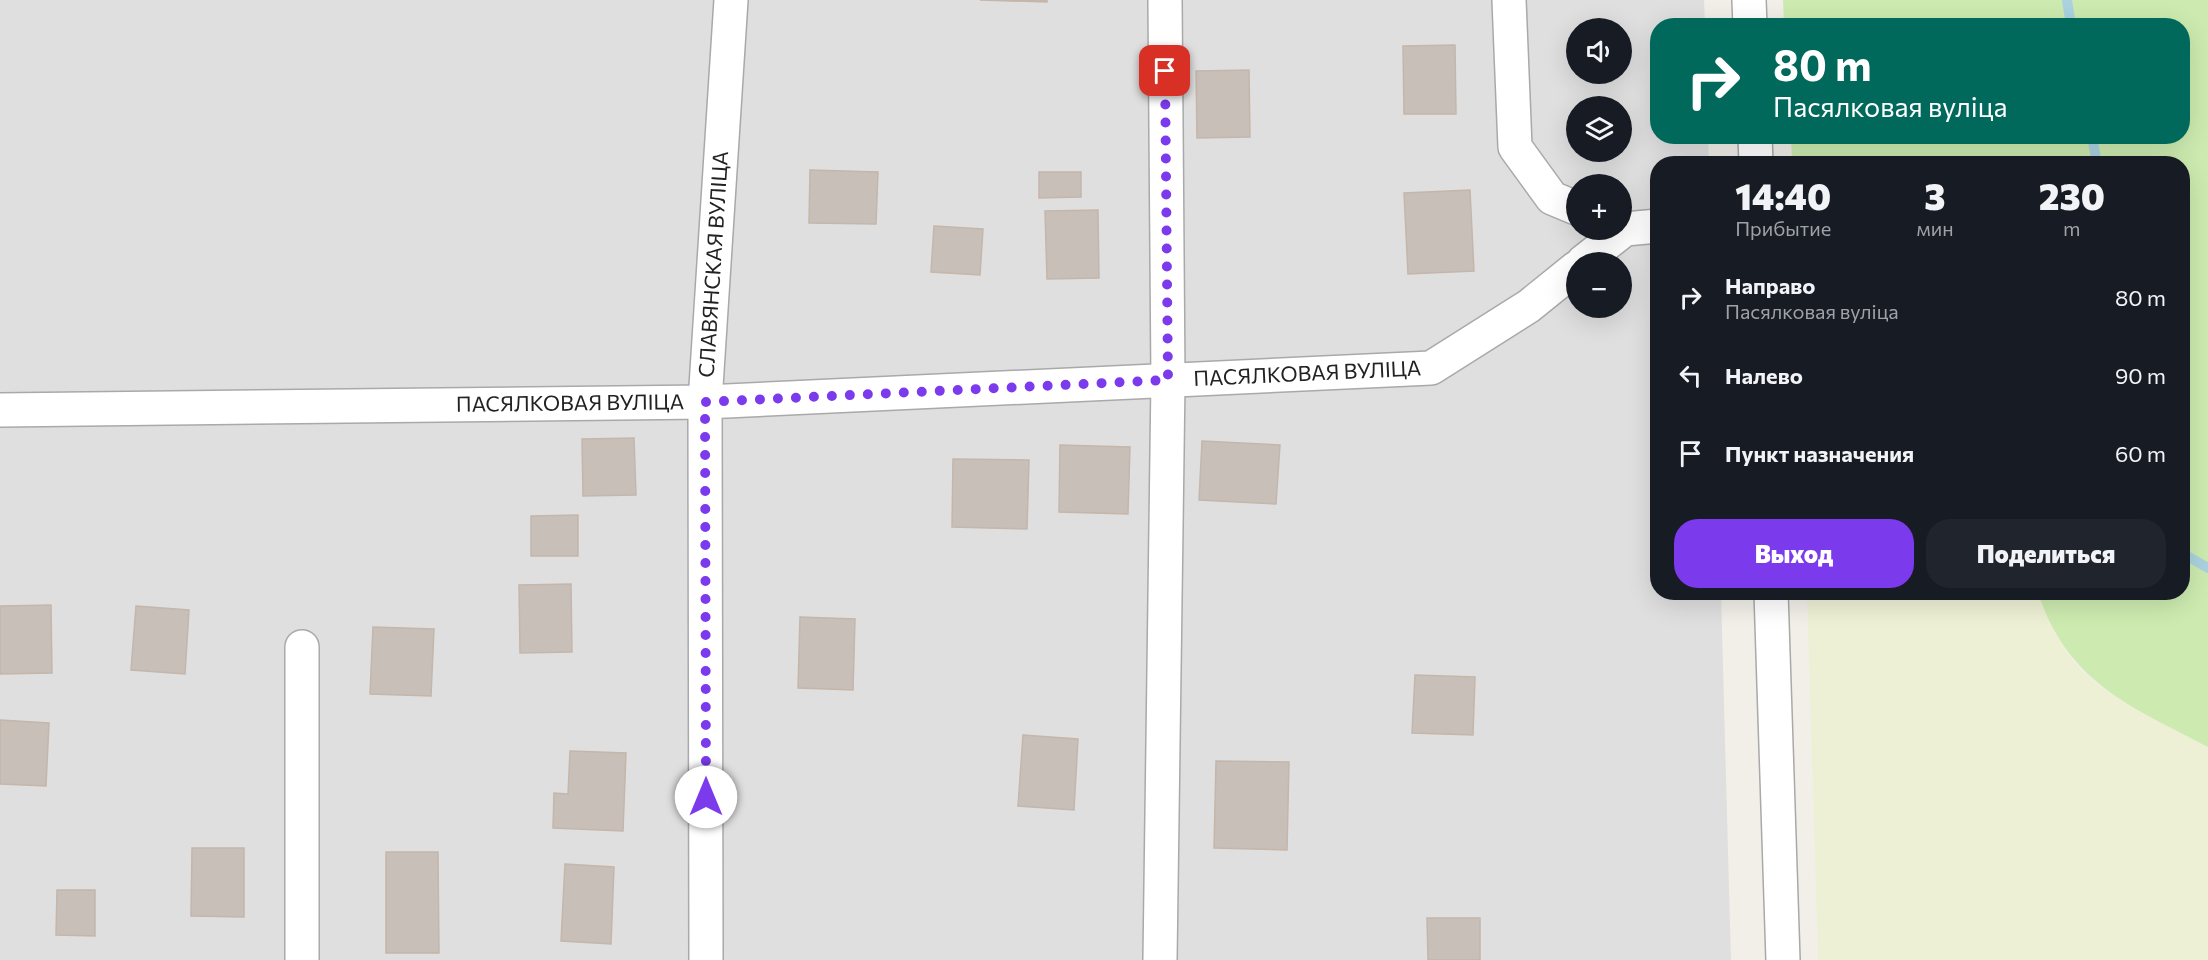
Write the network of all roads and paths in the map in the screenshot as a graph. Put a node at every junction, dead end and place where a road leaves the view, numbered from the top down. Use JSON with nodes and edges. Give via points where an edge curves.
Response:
{"nodes":[{"id":1,"x":731,"y":0,"type":"edge"},
{"id":2,"x":1165,"y":0,"type":"edge"},
{"id":3,"x":1509,"y":0,"type":"edge"},
{"id":4,"x":1749,"y":0,"type":"edge"},
{"id":5,"x":1750,"y":18,"type":"edge"},
{"id":6,"x":1566,"y":204,"type":"edge"},
{"id":7,"x":1650,"y":226,"type":"edge"},
{"id":8,"x":1632,"y":227,"type":"edge"},
{"id":9,"x":1609,"y":240,"type":"edge"},
{"id":10,"x":1595,"y":252,"type":"edge"},
{"id":11,"x":1566,"y":276,"type":"edge"},
{"id":12,"x":1168,"y":380,"type":"junction"},
{"id":13,"x":705,"y":402,"type":"junction"},
{"id":14,"x":0,"y":410,"type":"edge"},
{"id":15,"x":1771,"y":600,"type":"edge"},
{"id":16,"x":302,"y":647,"type":"dead end"},
{"id":17,"x":302,"y":960,"type":"edge"},
{"id":18,"x":706,"y":960,"type":"edge"},
{"id":19,"x":1160,"y":960,"type":"edge"},
{"id":20,"x":1783,"y":960,"type":"edge"}],
"edges":[{"from":1,"to":13,"type":"street","name":"СЛАВЯНСКАЯ ВУЛІЦА"},
{"from":2,"to":12,"type":"street"},
{"from":3,"to":6,"type":"street","via":[[1515,147],[1552,198]]},
{"from":4,"to":5,"type":"street"},
{"from":7,"to":8,"type":"street"},
{"from":9,"to":10,"type":"street"},
{"from":11,"to":12,"type":"street","name":"ПАСЯЛКОВАЯ ВУЛІЦА","via":[[1530,306],[1431,368]]},
{"from":12,"to":13,"type":"street","name":"ПАСЯЛКОВАЯ ВУЛІЦА"},
{"from":12,"to":19,"type":"street"},
{"from":13,"to":14,"type":"street","name":"ПАСЯЛКОВАЯ ВУЛІЦА"},
{"from":13,"to":18,"type":"street","name":"СЛАВЯНСКАЯ ВУЛІЦА"},
{"from":15,"to":20,"type":"street"},
{"from":16,"to":17,"type":"street"}]}
